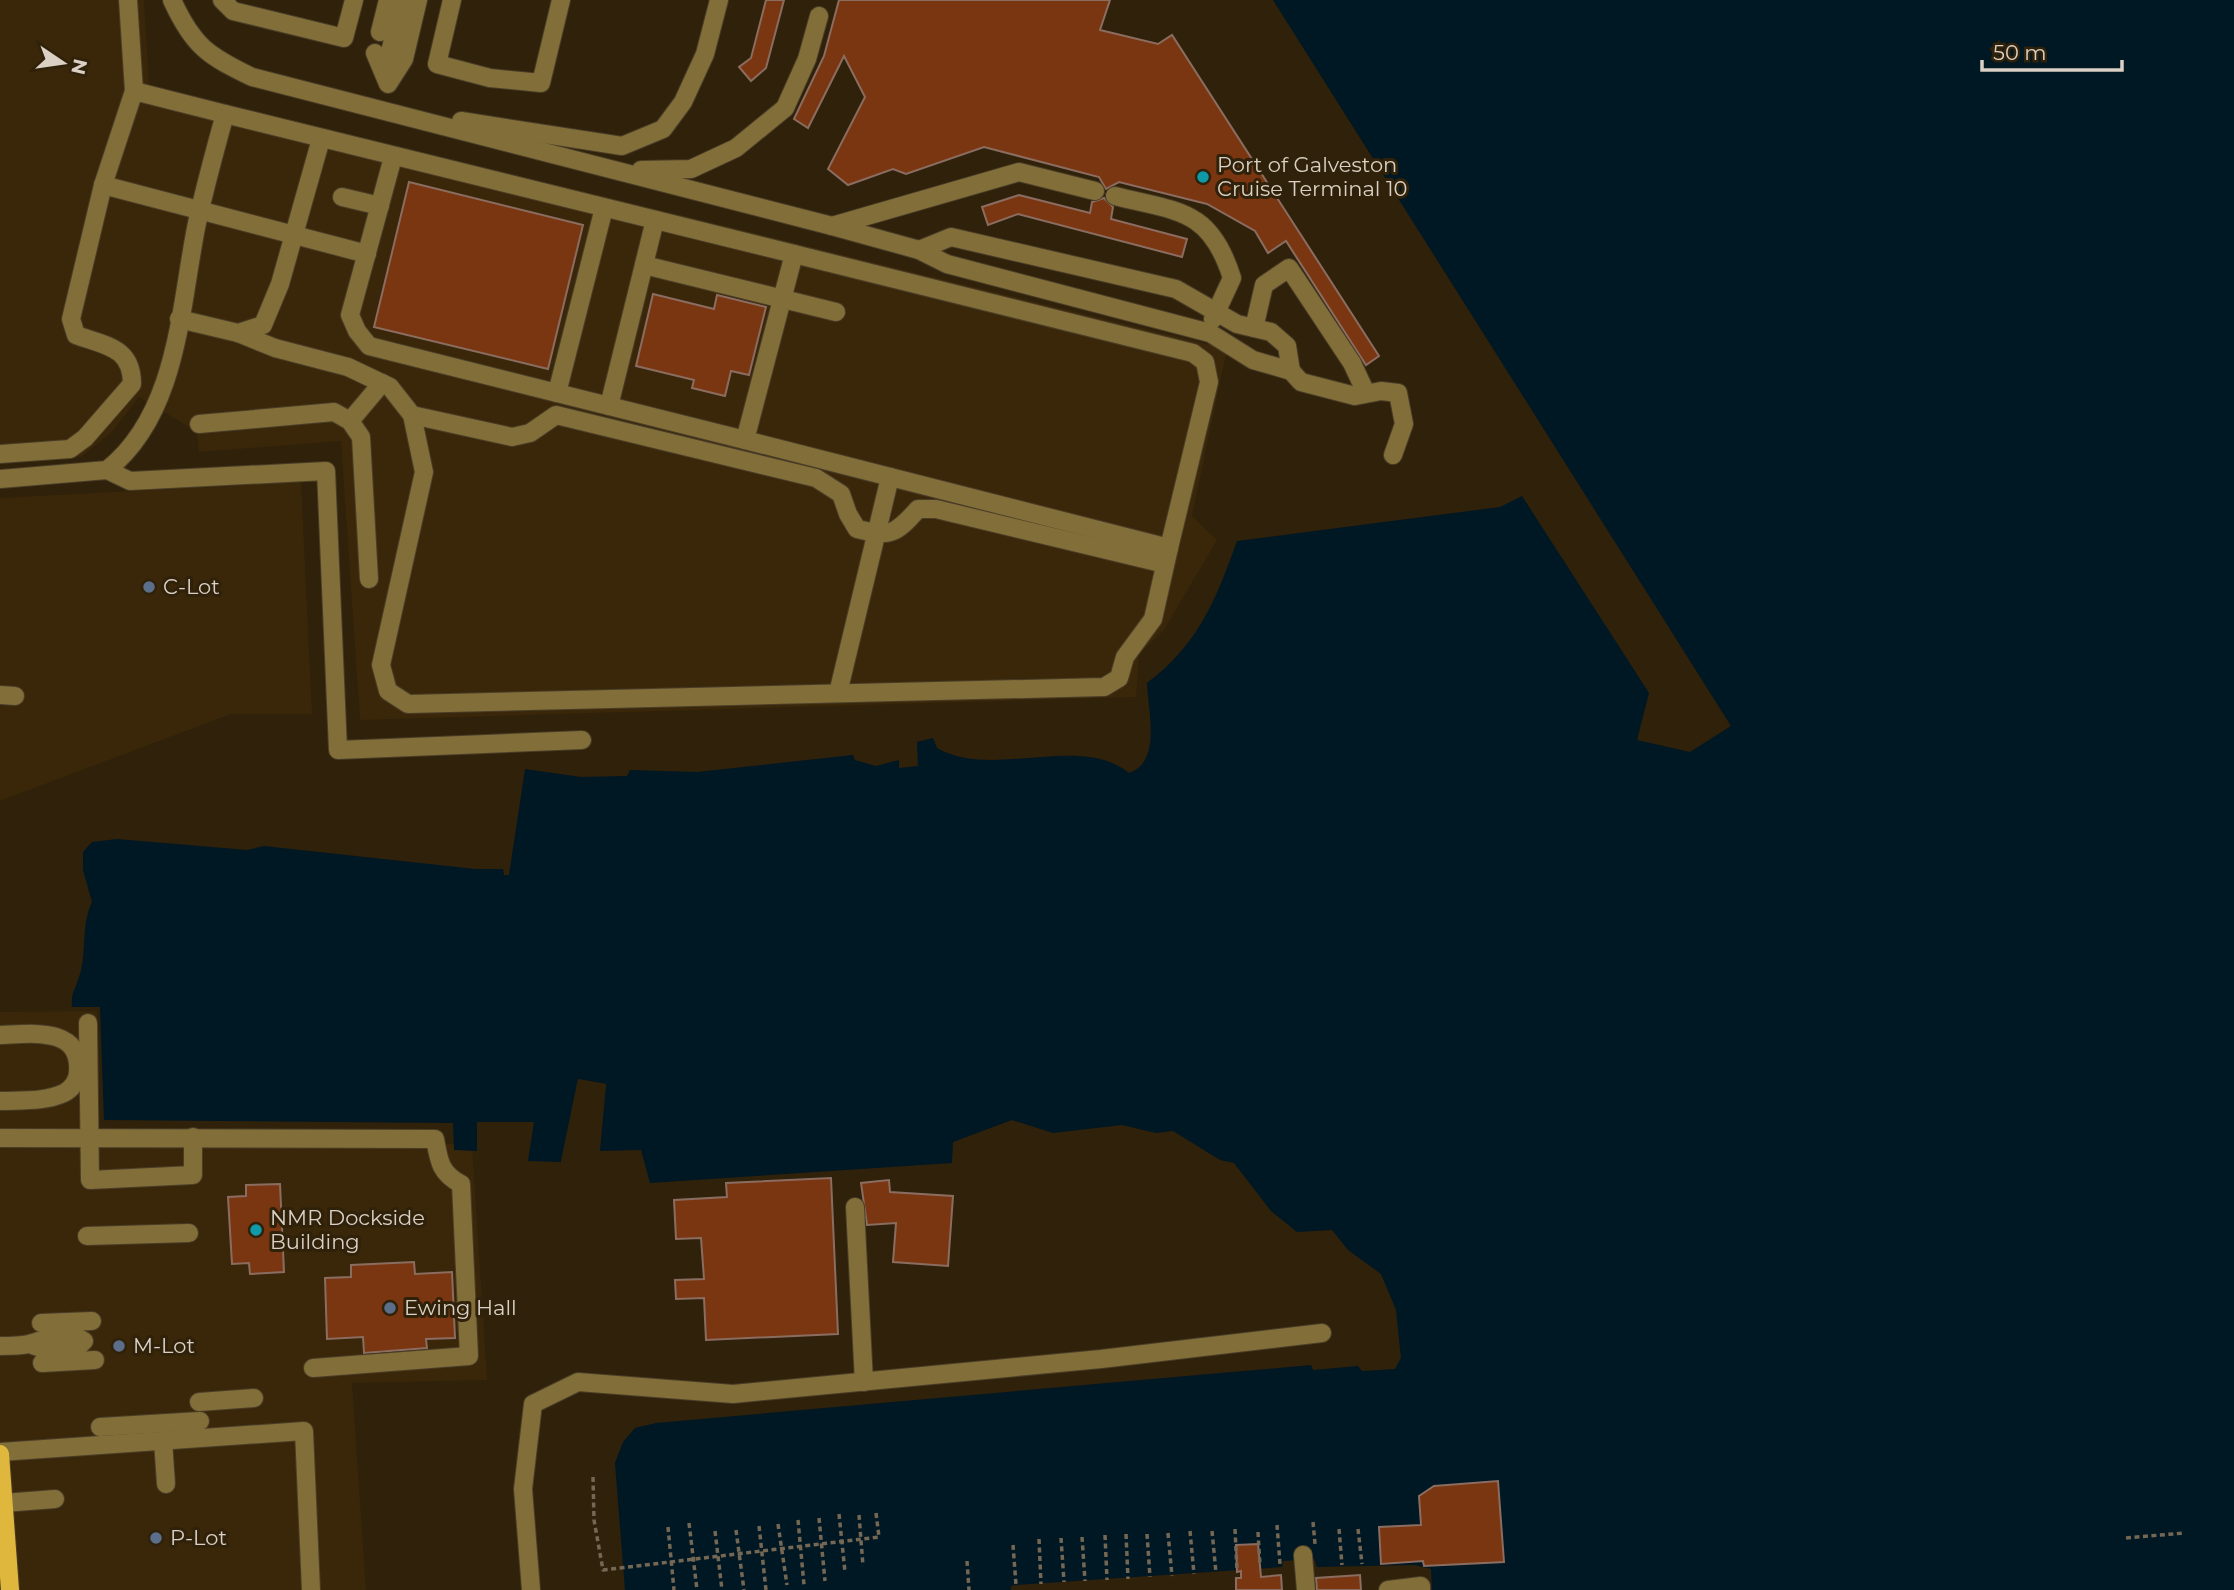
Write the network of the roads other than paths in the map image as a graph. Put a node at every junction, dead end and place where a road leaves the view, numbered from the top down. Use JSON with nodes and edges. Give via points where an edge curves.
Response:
{"nodes":[{"id":1,"x":128,"y":0,"type":"edge"},
{"id":2,"x":172,"y":0,"type":"edge"},
{"id":3,"x":222,"y":0,"type":"edge"},
{"id":4,"x":354,"y":0,"type":"edge"},
{"id":5,"x":388,"y":0,"type":"edge"},
{"id":6,"x":403,"y":0,"type":"edge"},
{"id":7,"x":418,"y":0,"type":"edge"},
{"id":8,"x":452,"y":0,"type":"edge"},
{"id":9,"x":561,"y":0,"type":"edge"},
{"id":10,"x":719,"y":0,"type":"edge"},
{"id":11,"x":822,"y":7,"type":"edge"},
{"id":12,"x":380,"y":32,"type":"dead end"},
{"id":13,"x":375,"y":53,"type":"dead end"},
{"id":14,"x":391,"y":78,"type":"junction"},
{"id":15,"x":134,"y":90,"type":"junction"},
{"id":16,"x":381,"y":110,"type":"junction"},
{"id":17,"x":225,"y":114,"type":"junction"},
{"id":18,"x":428,"y":122,"type":"junction"},
{"id":19,"x":321,"y":139,"type":"junction"},
{"id":20,"x":393,"y":157,"type":"junction"},
{"id":21,"x":614,"y":170,"type":"junction"},
{"id":22,"x":103,"y":185,"type":"junction"},
{"id":23,"x":1095,"y":191,"type":"dead end"},
{"id":24,"x":1115,"y":196,"type":"dead end"},
{"id":25,"x":342,"y":197,"type":"dead end"},
{"id":26,"x":380,"y":206,"type":"junction"},
{"id":27,"x":604,"y":208,"type":"junction"},
{"id":28,"x":200,"y":210,"type":"junction"},
{"id":29,"x":655,"y":220,"type":"junction"},
{"id":30,"x":832,"y":226,"type":"junction"},
{"id":31,"x":294,"y":234,"type":"junction"},
{"id":32,"x":919,"y":250,"type":"junction"},
{"id":33,"x":367,"y":254,"type":"junction"},
{"id":34,"x":794,"y":254,"type":"junction"},
{"id":35,"x":644,"y":265,"type":"junction"},
{"id":36,"x":783,"y":298,"type":"junction"},
{"id":37,"x":1214,"y":310,"type":"junction"},
{"id":38,"x":836,"y":312,"type":"dead end"},
{"id":39,"x":179,"y":319,"type":"junction"},
{"id":40,"x":1254,"y":328,"type":"junction"},
{"id":41,"x":238,"y":333,"type":"junction"},
{"id":42,"x":1210,"y":333,"type":"junction"},
{"id":43,"x":1291,"y":370,"type":"junction"},
{"id":44,"x":382,"y":383,"type":"junction"},
{"id":45,"x":557,"y":393,"type":"junction"},
{"id":46,"x":1366,"y":393,"type":"junction"},
{"id":47,"x":609,"y":406,"type":"junction"},
{"id":48,"x":412,"y":415,"type":"junction"},
{"id":49,"x":350,"y":421,"type":"junction"},
{"id":50,"x":199,"y":424,"type":"dead end"},
{"id":51,"x":745,"y":440,"type":"junction"},
{"id":52,"x":0,"y":454,"type":"edge"},
{"id":53,"x":1392,"y":455,"type":"dead end"},
{"id":54,"x":107,"y":470,"type":"junction"},
{"id":55,"x":890,"y":477,"type":"junction"},
{"id":56,"x":0,"y":479,"type":"edge"},
{"id":57,"x":876,"y":533,"type":"junction"},
{"id":58,"x":1167,"y":556,"type":"junction"},
{"id":59,"x":369,"y":579,"type":"dead end"},
{"id":60,"x":838,"y":693,"type":"junction"},
{"id":61,"x":582,"y":740,"type":"dead end"},
{"id":62,"x":88,"y":1023,"type":"dead end"},
{"id":63,"x":0,"y":1035,"type":"edge"},
{"id":64,"x":0,"y":1101,"type":"edge"},
{"id":65,"x":90,"y":1136,"type":"junction"},
{"id":66,"x":193,"y":1137,"type":"junction"},
{"id":67,"x":0,"y":1138,"type":"edge"},
{"id":68,"x":855,"y":1207,"type":"dead end"},
{"id":69,"x":189,"y":1233,"type":"dead end"},
{"id":70,"x":87,"y":1236,"type":"dead end"},
{"id":71,"x":92,"y":1321,"type":"dead end"},
{"id":72,"x":41,"y":1323,"type":"dead end"},
{"id":73,"x":1322,"y":1333,"type":"dead end"},
{"id":74,"x":30,"y":1344,"type":"dead end"},
{"id":75,"x":0,"y":1346,"type":"edge"},
{"id":76,"x":95,"y":1360,"type":"dead end"},
{"id":77,"x":42,"y":1363,"type":"dead end"},
{"id":78,"x":313,"y":1368,"type":"dead end"},
{"id":79,"x":864,"y":1382,"type":"junction"},
{"id":80,"x":254,"y":1398,"type":"dead end"},
{"id":81,"x":199,"y":1402,"type":"dead end"},
{"id":82,"x":200,"y":1421,"type":"dead end"},
{"id":83,"x":100,"y":1427,"type":"dead end"},
{"id":84,"x":163,"y":1441,"type":"junction"},
{"id":85,"x":0,"y":1453,"type":"edge"},
{"id":86,"x":166,"y":1484,"type":"dead end"},
{"id":87,"x":55,"y":1499,"type":"dead end"},
{"id":88,"x":4,"y":1503,"type":"junction"},
{"id":89,"x":1303,"y":1555,"type":"dead end"},
{"id":90,"x":10,"y":1590,"type":"edge"},
{"id":91,"x":311,"y":1590,"type":"edge"},
{"id":92,"x":531,"y":1590,"type":"edge"},
{"id":93,"x":1306,"y":1590,"type":"edge"},
{"id":94,"x":1388,"y":1590,"type":"edge"},
{"id":95,"x":1421,"y":1590,"type":"edge"}],
"edges":[{"from":1,"to":15,"type":"street"},
{"from":2,"to":16,"type":"street","via":[[183,24],[212,58],[252,77]]},
{"from":3,"to":4,"type":"street","via":[[233,11],[344,38]]},
{"from":5,"to":12,"type":"street"},
{"from":6,"to":14,"type":"street","via":[[389,56]]},
{"from":7,"to":14,"type":"street","via":[[404,59]]},
{"from":8,"to":9,"type":"street","via":[[437,64],[490,78],[541,83]]},
{"from":10,"to":18,"type":"street","via":[[705,54],[683,103],[663,129],[622,146],[460,121]]},
{"from":11,"to":21,"type":"street","via":[[807,59],[785,108],[736,148],[691,169]]},
{"from":13,"to":14,"type":"street"},
{"from":14,"to":16,"type":"street"},
{"from":15,"to":17,"type":"street"},
{"from":15,"to":22,"type":"street"},
{"from":16,"to":18,"type":"street"},
{"from":17,"to":19,"type":"street"},
{"from":17,"to":28,"type":"street"},
{"from":18,"to":21,"type":"street"},
{"from":19,"to":20,"type":"street"},
{"from":19,"to":31,"type":"street"},
{"from":20,"to":26,"type":"street"},
{"from":20,"to":27,"type":"street"},
{"from":21,"to":30,"type":"street"},
{"from":22,"to":28,"type":"street"},
{"from":22,"to":52,"type":"street","via":[[71,319],[76,335],[124,354],[132,368],[132,384],[70,449]]},
{"from":23,"to":30,"type":"street","via":[[1020,172]]},
{"from":24,"to":37,"type":"street","via":[[1194,216],[1224,251],[1232,278]]},
{"from":25,"to":26,"type":"street"},
{"from":26,"to":33,"type":"street"},
{"from":27,"to":29,"type":"street"},
{"from":27,"to":45,"type":"street"},
{"from":28,"to":31,"type":"street"},
{"from":28,"to":39,"type":"street"},
{"from":29,"to":34,"type":"street"},
{"from":29,"to":35,"type":"street"},
{"from":30,"to":32,"type":"street"},
{"from":31,"to":33,"type":"street"},
{"from":31,"to":41,"type":"street","via":[[263,325]]},
{"from":32,"to":37,"type":"street","via":[[951,237],[1176,289]]},
{"from":32,"to":42,"type":"street","via":[[947,264]]},
{"from":33,"to":45,"type":"street","via":[[350,315],[369,346]]},
{"from":34,"to":36,"type":"street"},
{"from":34,"to":58,"type":"street","via":[[1194,353],[1205,362],[1209,382]]},
{"from":35,"to":36,"type":"street"},
{"from":35,"to":47,"type":"street"},
{"from":36,"to":38,"type":"street"},
{"from":36,"to":51,"type":"street"},
{"from":37,"to":40,"type":"street"},
{"from":37,"to":42,"type":"street"},
{"from":39,"to":41,"type":"street"},
{"from":39,"to":54,"type":"street","via":[[172,361],[156,404],[134,442]]},
{"from":40,"to":43,"type":"street","via":[[1271,332],[1287,346]]},
{"from":40,"to":46,"type":"street","via":[[1264,285],[1289,268],[1352,363]]},
{"from":41,"to":44,"type":"street","via":[[348,367]]},
{"from":42,"to":43,"type":"street","via":[[1253,360]]},
{"from":43,"to":46,"type":"street","via":[[1301,382],[1355,396]]},
{"from":44,"to":48,"type":"street"},
{"from":44,"to":49,"type":"street"},
{"from":45,"to":47,"type":"street"},
{"from":46,"to":53,"type":"street","via":[[1398,393],[1404,424]]},
{"from":47,"to":51,"type":"street"},
{"from":48,"to":57,"type":"street","via":[[512,437],[530,433],[556,415],[816,478],[841,494],[857,528]]},
{"from":48,"to":60,"type":"street","via":[[424,472],[381,665],[388,691],[408,704]]},
{"from":49,"to":50,"type":"street","via":[[334,412]]},
{"from":49,"to":59,"type":"street","via":[[360,437]]},
{"from":51,"to":55,"type":"street"},
{"from":54,"to":56,"type":"street"},
{"from":54,"to":61,"type":"street","via":[[130,481],[326,471],[338,750]]},
{"from":55,"to":57,"type":"street"},
{"from":55,"to":58,"type":"street"},
{"from":57,"to":58,"type":"street","via":[[884,535],[901,528],[918,509],[936,509]]},
{"from":57,"to":60,"type":"street"},
{"from":58,"to":60,"type":"street","via":[[1153,619],[1125,657],[1119,678],[1104,687]]},
{"from":62,"to":65,"type":"street"},
{"from":63,"to":64,"type":"street","via":[[54,1035],[74,1047],[79,1062],[78,1078],[68,1092],[52,1098]]},
{"from":65,"to":66,"type":"street"},
{"from":65,"to":66,"type":"street","via":[[90,1180],[193,1175]]},
{"from":65,"to":67,"type":"street"},
{"from":66,"to":78,"type":"street","via":[[435,1139],[441,1169],[461,1184],[469,1356]]},
{"from":68,"to":79,"type":"street"},
{"from":69,"to":70,"type":"street"},
{"from":71,"to":72,"type":"street"},
{"from":73,"to":79,"type":"street"},
{"from":74,"to":75,"type":"street"},
{"from":76,"to":77,"type":"street"},
{"from":79,"to":92,"type":"street","via":[[733,1394],[578,1382],[533,1404],[523,1489]]},
{"from":80,"to":81,"type":"street"},
{"from":82,"to":83,"type":"street"},
{"from":84,"to":85,"type":"street"},
{"from":84,"to":86,"type":"street"},
{"from":84,"to":91,"type":"street","via":[[304,1431]]},
{"from":85,"to":88,"type":"main road"},
{"from":87,"to":88,"type":"street"},
{"from":88,"to":90,"type":"main road"},
{"from":89,"to":93,"type":"street"},
{"from":94,"to":95,"type":"street","via":[[1421,1586]]}]}
